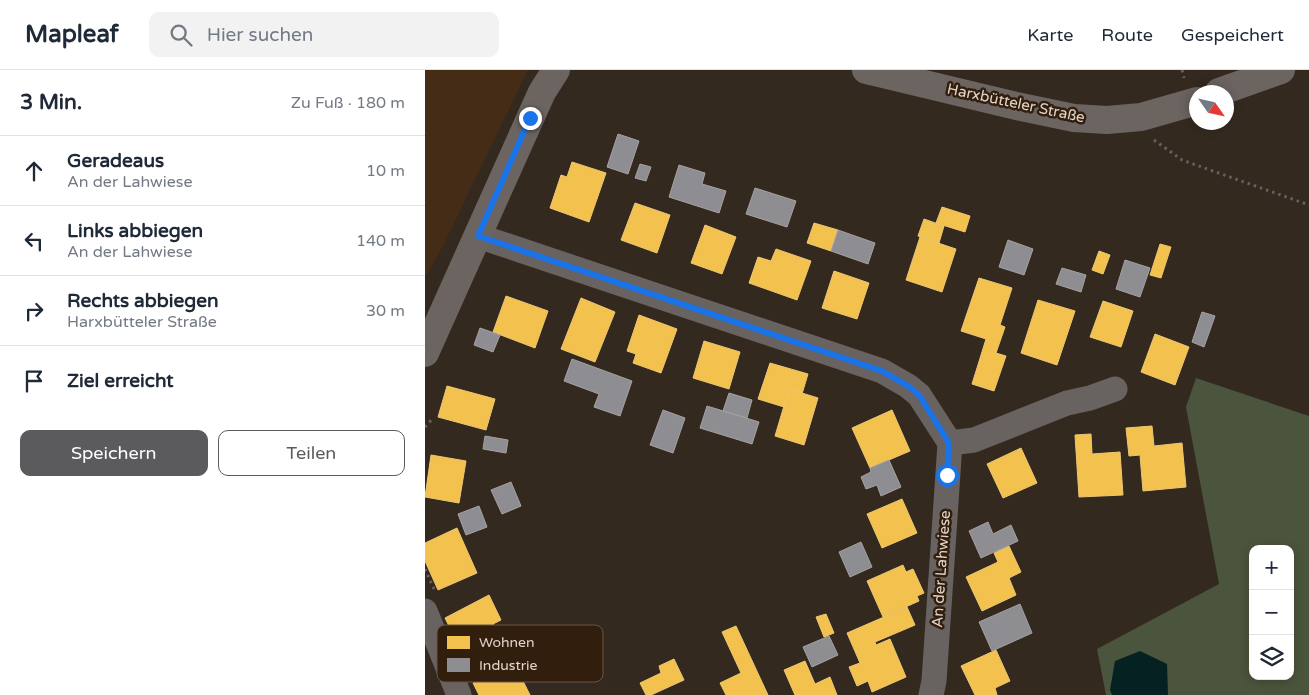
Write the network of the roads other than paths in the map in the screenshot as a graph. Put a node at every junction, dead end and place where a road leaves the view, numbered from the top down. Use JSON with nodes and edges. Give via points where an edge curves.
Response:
{"nodes":[{"id":1,"x":556,"y":70,"type":"edge"},
{"id":2,"x":866,"y":70,"type":"edge"},
{"id":3,"x":1281,"y":70,"type":"edge"},
{"id":4,"x":1234,"y":87,"type":"edge"},
{"id":5,"x":1189,"y":103,"type":"edge"},
{"id":6,"x":478,"y":236,"type":"junction"},
{"id":7,"x":425,"y":353,"type":"edge"},
{"id":8,"x":1115,"y":389,"type":"dead end"},
{"id":9,"x":949,"y":443,"type":"junction"},
{"id":10,"x":425,"y":611,"type":"edge"},
{"id":11,"x":437,"y":641,"type":"edge"},
{"id":12,"x":454,"y":682,"type":"edge"},
{"id":13,"x":459,"y":695,"type":"edge"},
{"id":14,"x":931,"y":695,"type":"edge"}],
"edges":[{"from":1,"to":6,"type":"street","via":[[542,92]]},
{"from":2,"to":5,"type":"street","name":"Harxbütteler Straße","via":[[1074,118],[1107,120],[1141,116]]},
{"from":3,"to":4,"type":"street"},
{"from":6,"to":7,"type":"street"},
{"from":6,"to":9,"type":"street","via":[[882,371],[919,395]]},
{"from":8,"to":9,"type":"street","via":[[1067,403],[974,440]]},
{"from":9,"to":14,"type":"street","name":"An der Lahwiese"},
{"from":10,"to":11,"type":"street"},
{"from":12,"to":13,"type":"street"}]}
